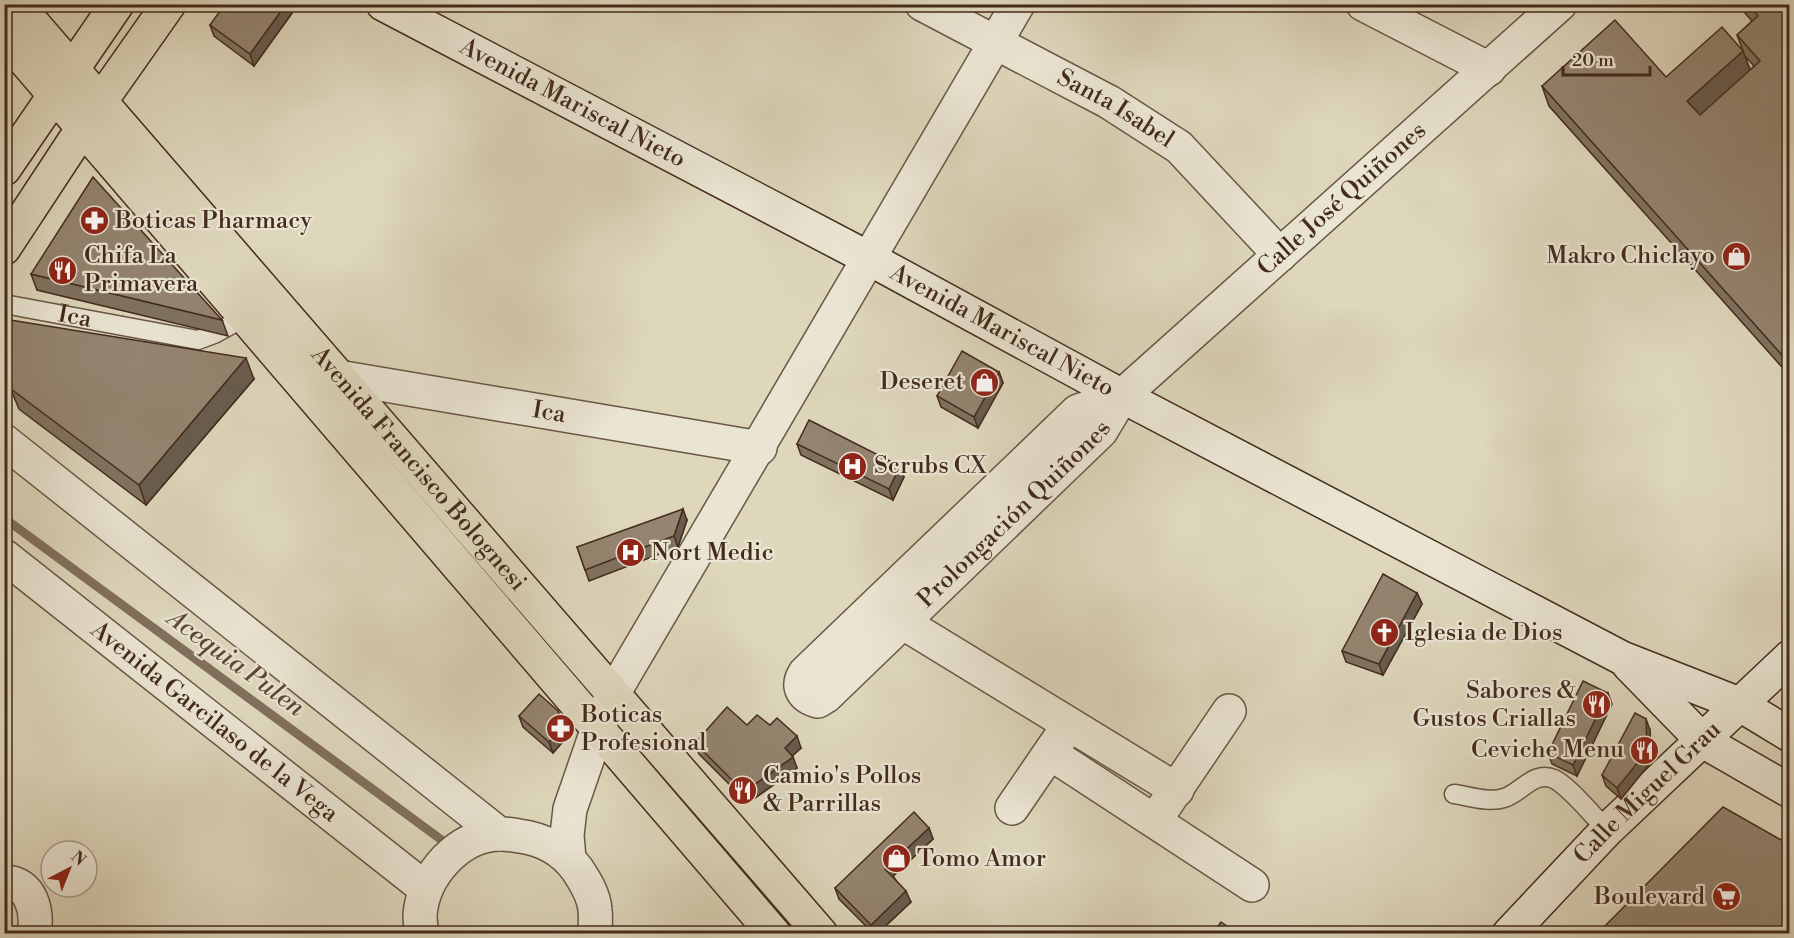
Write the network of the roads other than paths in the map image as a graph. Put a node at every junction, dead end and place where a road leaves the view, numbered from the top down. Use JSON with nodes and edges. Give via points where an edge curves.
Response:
{"nodes":[{"id":1,"x":15,"y":4,"type":"edge"},
{"id":2,"x":117,"y":4,"type":"edge"},
{"id":3,"x":168,"y":4,"type":"edge"},
{"id":4,"x":383,"y":4,"type":"edge"},
{"id":5,"x":922,"y":4,"type":"edge"},
{"id":6,"x":1018,"y":4,"type":"edge"},
{"id":7,"x":1363,"y":4,"type":"edge"},
{"id":8,"x":1560,"y":4,"type":"edge"},
{"id":9,"x":4,"y":36,"type":"edge"},
{"id":10,"x":997,"y":42,"type":"junction"},
{"id":11,"x":1489,"y":69,"type":"junction"},
{"id":12,"x":63,"y":82,"type":"junction"},
{"id":13,"x":92,"y":115,"type":"junction"},
{"id":14,"x":4,"y":169,"type":"edge"},
{"id":15,"x":4,"y":248,"type":"edge"},
{"id":16,"x":1280,"y":255,"type":"junction"},
{"id":17,"x":870,"y":259,"type":"junction"},
{"id":18,"x":4,"y":304,"type":"edge"},
{"id":19,"x":245,"y":317,"type":"junction"},
{"id":20,"x":338,"y":376,"type":"junction"},
{"id":21,"x":1122,"y":396,"type":"junction"},
{"id":22,"x":4,"y":441,"type":"edge"},
{"id":23,"x":760,"y":448,"type":"junction"},
{"id":24,"x":4,"y":556,"type":"edge"},
{"id":25,"x":902,"y":622,"type":"junction"},
{"id":26,"x":1790,"y":657,"type":"edge"},
{"id":27,"x":1622,"y":658,"type":"junction"},
{"id":28,"x":613,"y":694,"type":"junction"},
{"id":29,"x":1739,"y":704,"type":"junction"},
{"id":30,"x":1229,"y":711,"type":"dead end"},
{"id":31,"x":1069,"y":723,"type":"junction"},
{"id":32,"x":598,"y":728,"type":"junction"},
{"id":33,"x":1790,"y":735,"type":"edge"},
{"id":34,"x":1703,"y":741,"type":"junction"},
{"id":35,"x":1050,"y":753,"type":"junction"},
{"id":36,"x":1177,"y":790,"type":"junction"},
{"id":37,"x":1790,"y":791,"type":"edge"},
{"id":38,"x":1454,"y":794,"type":"dead end"},
{"id":39,"x":1012,"y":808,"type":"dead end"},
{"id":40,"x":1155,"y":821,"type":"junction"},
{"id":41,"x":1607,"y":830,"type":"junction"},
{"id":42,"x":499,"y":834,"type":"junction"},
{"id":43,"x":534,"y":838,"type":"junction"},
{"id":44,"x":569,"y":859,"type":"junction"},
{"id":45,"x":4,"y":882,"type":"edge"},
{"id":46,"x":1252,"y":885,"type":"dead end"},
{"id":47,"x":426,"y":889,"type":"junction"},
{"id":48,"x":34,"y":933,"type":"edge"},
{"id":49,"x":422,"y":933,"type":"edge"},
{"id":50,"x":595,"y":933,"type":"edge"},
{"id":51,"x":774,"y":933,"type":"edge"},
{"id":52,"x":821,"y":933,"type":"edge"},
{"id":53,"x":1509,"y":933,"type":"edge"}],
"edges":[{"from":1,"to":12,"type":"main road","name":"Avenida Francisco Bolognesi"},
{"from":2,"to":12,"type":"main road"},
{"from":3,"to":13,"type":"main road"},
{"from":4,"to":17,"type":"street","name":"Avenida Mariscal Nieto"},
{"from":5,"to":10,"type":"street","name":"Santa Isabel"},
{"from":6,"to":10,"type":"street"},
{"from":7,"to":11,"type":"street"},
{"from":8,"to":11,"type":"street","name":"Calle José Quiñones"},
{"from":9,"to":12,"type":"main road","name":"Avenida Francisco Bolognesi"},
{"from":10,"to":16,"type":"street","name":"Santa Isabel","via":[[1109,102],[1179,147]]},
{"from":10,"to":17,"type":"street"},
{"from":11,"to":16,"type":"street","name":"Calle José Quiñones"},
{"from":12,"to":13,"type":"main road","name":"Avenida Francisco Bolognesi"},
{"from":12,"to":14,"type":"main road"},
{"from":13,"to":15,"type":"main road"},
{"from":13,"to":19,"type":"main road","name":"Avenida Francisco Bolognesi"},
{"from":13,"to":20,"type":"main road","name":"Avenida Francisco Bolognesi"},
{"from":16,"to":21,"type":"street","name":"Calle José Quiñones"},
{"from":17,"to":21,"type":"street","name":"Avenida Mariscal Nieto"},
{"from":17,"to":23,"type":"street"},
{"from":18,"to":19,"type":"lane","name":"Ica","via":[[198,340]]},
{"from":19,"to":32,"type":"main road","name":"Avenida Francisco Bolognesi"},
{"from":20,"to":23,"type":"street","name":"Ica"},
{"from":20,"to":28,"type":"main road","name":"Avenida Francisco Bolognesi"},
{"from":21,"to":25,"type":"street","name":"Prolongación Quiñones","via":[[1101,431]]},
{"from":21,"to":25,"type":"street","name":"Prolongación Quiñones","via":[[1078,411],[805,673],[800,687],[804,694],[818,701],[826,696]]},
{"from":21,"to":27,"type":"street","name":"Avenida Mariscal Nieto"},
{"from":22,"to":42,"type":"street"},
{"from":23,"to":28,"type":"street"},
{"from":24,"to":47,"type":"street","name":"Avenida Garcilaso de la Vega"},
{"from":25,"to":31,"type":"street"},
{"from":26,"to":29,"type":"street","name":"Calle Miguel Grau"},
{"from":27,"to":29,"type":"street","name":"Avenida Mariscal Nieto"},
{"from":27,"to":34,"type":"street","name":"Avenida Mariscal Nieto"},
{"from":28,"to":32,"type":"street"},
{"from":28,"to":52,"type":"main road","name":"Avenida Francisco Bolognesi"},
{"from":29,"to":33,"type":"street","name":"Avenida Mariscal Nieto"},
{"from":29,"to":34,"type":"street","name":"Calle Miguel Grau"},
{"from":30,"to":36,"type":"street"},
{"from":31,"to":35,"type":"street"},
{"from":31,"to":36,"type":"street"},
{"from":32,"to":43,"type":"street"},
{"from":32,"to":44,"type":"street","via":[[570,809]]},
{"from":32,"to":51,"type":"main road","name":"Avenida Francisco Bolognesi"},
{"from":34,"to":37,"type":"street","name":"Avenida Mariscal Nieto"},
{"from":34,"to":41,"type":"street","name":"Calle Miguel Grau"},
{"from":35,"to":39,"type":"street"},
{"from":35,"to":40,"type":"street"},
{"from":36,"to":40,"type":"street"},
{"from":38,"to":41,"type":"lane","via":[[1505,798],[1537,777],[1553,778]]},
{"from":40,"to":46,"type":"street"},
{"from":41,"to":53,"type":"street","name":"Calle Miguel Grau"},
{"from":42,"to":43,"type":"street"},
{"from":42,"to":47,"type":"street","via":[[476,839],[455,851],[438,868]]},
{"from":43,"to":44,"type":"street"},
{"from":44,"to":50,"type":"street","via":[[586,882],[595,909]]},
{"from":45,"to":48,"type":"street","via":[[20,885],[28,893],[36,916]]},
{"from":47,"to":49,"type":"street","via":[[420,915]]}]}
